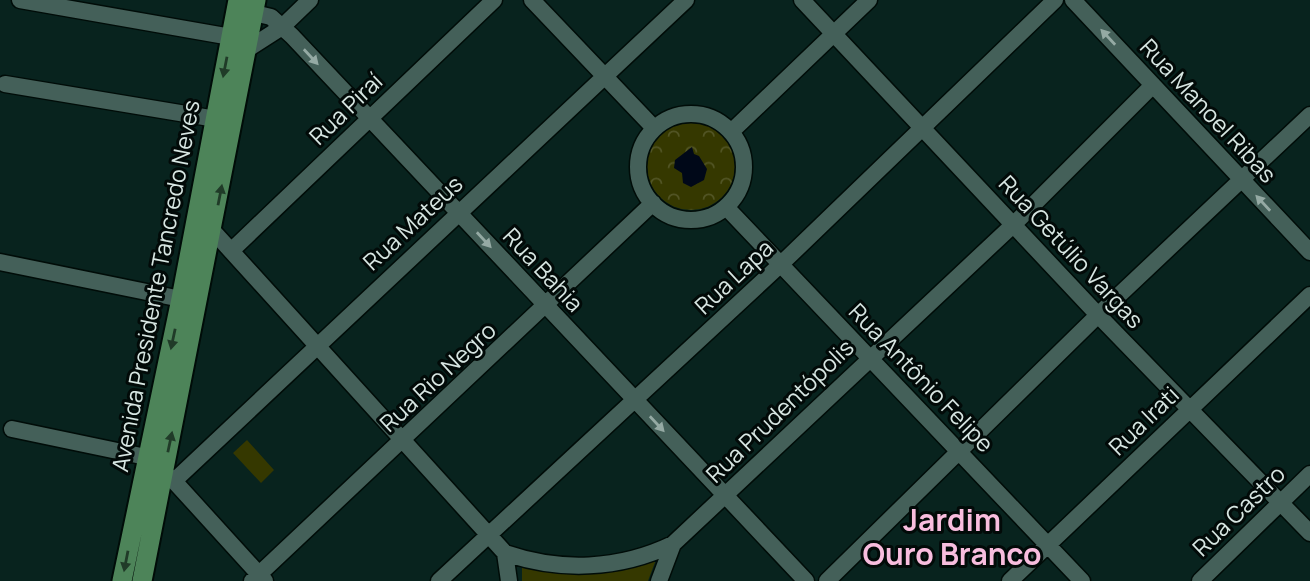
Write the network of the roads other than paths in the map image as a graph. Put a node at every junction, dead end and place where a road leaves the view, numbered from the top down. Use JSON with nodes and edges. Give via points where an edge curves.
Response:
{"nodes":[{"id":1,"x":20,"y":0,"type":"edge"},
{"id":2,"x":310,"y":0,"type":"edge"},
{"id":3,"x":494,"y":0,"type":"edge"},
{"id":4,"x":533,"y":0,"type":"edge"},
{"id":5,"x":686,"y":0,"type":"edge"},
{"id":6,"x":802,"y":0,"type":"edge"},
{"id":7,"x":869,"y":0,"type":"edge"},
{"id":8,"x":1055,"y":0,"type":"edge"},
{"id":9,"x":1073,"y":0,"type":"edge"},
{"id":10,"x":246,"y":6,"type":"edge"},
{"id":11,"x":282,"y":27,"type":"junction"},
{"id":12,"x":834,"y":34,"type":"junction"},
{"id":13,"x":231,"y":37,"type":"junction"},
{"id":14,"x":246,"y":50,"type":"junction"},
{"id":15,"x":604,"y":74,"type":"junction"},
{"id":16,"x":5,"y":84,"type":"dead end"},
{"id":17,"x":1153,"y":85,"type":"junction"},
{"id":18,"x":1310,"y":115,"type":"edge"},
{"id":19,"x":369,"y":118,"type":"junction"},
{"id":20,"x":216,"y":119,"type":"junction"},
{"id":21,"x":654,"y":128,"type":"junction"},
{"id":22,"x":925,"y":128,"type":"junction"},
{"id":23,"x":731,"y":132,"type":"junction"},
{"id":24,"x":1240,"y":178,"type":"junction"},
{"id":25,"x":653,"y":203,"type":"junction"},
{"id":26,"x":726,"y":207,"type":"junction"},
{"id":27,"x":458,"y":212,"type":"junction"},
{"id":28,"x":1014,"y":224,"type":"junction"},
{"id":29,"x":213,"y":231,"type":"junction"},
{"id":30,"x":231,"y":251,"type":"junction"},
{"id":31,"x":1310,"y":252,"type":"edge"},
{"id":32,"x":0,"y":262,"type":"edge"},
{"id":33,"x":780,"y":265,"type":"junction"},
{"id":34,"x":1310,"y":295,"type":"edge"},
{"id":35,"x":181,"y":299,"type":"junction"},
{"id":36,"x":547,"y":306,"type":"junction"},
{"id":37,"x":1098,"y":315,"type":"junction"},
{"id":38,"x":316,"y":345,"type":"junction"},
{"id":39,"x":869,"y":357,"type":"junction"},
{"id":40,"x":635,"y":400,"type":"junction"},
{"id":41,"x":1189,"y":408,"type":"junction"},
{"id":42,"x":12,"y":429,"type":"dead end"},
{"id":43,"x":402,"y":442,"type":"junction"},
{"id":44,"x":960,"y":451,"type":"junction"},
{"id":45,"x":146,"y":457,"type":"junction"},
{"id":46,"x":1310,"y":474,"type":"edge"},
{"id":47,"x":169,"y":476,"type":"junction"},
{"id":48,"x":725,"y":496,"type":"junction"},
{"id":49,"x":1280,"y":503,"type":"junction"},
{"id":50,"x":1310,"y":533,"type":"edge"},
{"id":51,"x":487,"y":534,"type":"junction"},
{"id":52,"x":673,"y":544,"type":"junction"},
{"id":53,"x":1048,"y":545,"type":"junction"},
{"id":54,"x":505,"y":553,"type":"junction"},
{"id":55,"x":259,"y":579,"type":"edge"},
{"id":56,"x":122,"y":581,"type":"edge"},
{"id":57,"x":142,"y":581,"type":"edge"},
{"id":58,"x":439,"y":581,"type":"edge"},
{"id":59,"x":509,"y":581,"type":"edge"},
{"id":60,"x":659,"y":581,"type":"edge"},
{"id":61,"x":806,"y":581,"type":"edge"},
{"id":62,"x":827,"y":581,"type":"edge"},
{"id":63,"x":1010,"y":581,"type":"edge"},
{"id":64,"x":1082,"y":581,"type":"edge"},
{"id":65,"x":1200,"y":581,"type":"edge"}],
"edges":[{"from":1,"to":13,"type":"street"},
{"from":2,"to":11,"type":"street"},
{"from":3,"to":19,"type":"street","name":"Rua Piraí"},
{"from":4,"to":15,"type":"street"},
{"from":5,"to":15,"type":"street","name":"Rua Mateus"},
{"from":6,"to":12,"type":"street","name":"Rua Getúlio Vargas"},
{"from":7,"to":12,"type":"street"},
{"from":8,"to":22,"type":"street","name":"Rua Lapa"},
{"from":17,"to":9,"type":"street","name":"Rua Manoel Ribas","one_way":true},
{"from":10,"to":11,"type":"street","name":"Rua Bahia"},
{"from":10,"to":13,"type":"main road","name":"Avenida Presidente Tancredo Neves"},
{"from":10,"to":14,"type":"main road","name":"Avenida Presidente Tancredo Neves"},
{"from":11,"to":14,"type":"street"},
{"from":11,"to":19,"type":"street","name":"Rua Bahia","one_way":true},
{"from":12,"to":22,"type":"street","name":"Rua Getúlio Vargas"},
{"from":12,"to":23,"type":"street"},
{"from":13,"to":20,"type":"main road","name":"Avenida Presidente Tancredo Neves","one_way":true},
{"from":29,"to":14,"type":"main road","name":"Avenida Presidente Tancredo Neves","one_way":true},
{"from":15,"to":21,"type":"street"},
{"from":15,"to":27,"type":"street","name":"Rua Mateus"},
{"from":16,"to":20,"type":"street"},
{"from":17,"to":24,"type":"street","name":"Rua Manoel Ribas"},
{"from":17,"to":28,"type":"street","name":"Rua Prudentópolis"},
{"from":18,"to":24,"type":"street"},
{"from":19,"to":27,"type":"street","name":"Rua Bahia"},
{"from":19,"to":30,"type":"street","name":"Rua Piraí"},
{"from":20,"to":35,"type":"main road","name":"Avenida Presidente Tancredo Neves"},
{"from":21,"to":23,"type":"street","via":[[677,116],[702,114]]},
{"from":21,"to":25,"type":"street","via":[[639,157],[641,182]]},
{"from":22,"to":28,"type":"street","name":"Rua Getúlio Vargas"},
{"from":22,"to":33,"type":"street","name":"Rua Lapa"},
{"from":23,"to":26,"type":"street","via":[[740,146],[743,179]]},
{"from":31,"to":24,"type":"street","name":"Rua Manoel Ribas","one_way":true},
{"from":24,"to":37,"type":"street"},
{"from":25,"to":26,"type":"street","via":[[680,219],[697,220]]},
{"from":25,"to":36,"type":"street","name":"Rua Rio Negro"},
{"from":26,"to":33,"type":"street","name":"Rua Antônio Felipe"},
{"from":27,"to":36,"type":"street","name":"Rua Bahia","one_way":true},
{"from":27,"to":38,"type":"street","name":"Rua Mateus"},
{"from":28,"to":37,"type":"street","name":"Rua Getúlio Vargas"},
{"from":28,"to":39,"type":"street","name":"Rua Prudentópolis"},
{"from":29,"to":30,"type":"street","name":"Rua Prudentópolis"},
{"from":47,"to":29,"type":"main road","name":"Avenida Presidente Tancredo Neves","one_way":true},
{"from":30,"to":38,"type":"street","name":"Rua Prudentópolis"},
{"from":32,"to":35,"type":"street"},
{"from":33,"to":39,"type":"street","name":"Rua Antônio Felipe"},
{"from":33,"to":40,"type":"street","name":"Rua Lapa"},
{"from":34,"to":41,"type":"street","name":"Rua Irati"},
{"from":35,"to":45,"type":"main road","name":"Avenida Presidente Tancredo Neves","one_way":true},
{"from":36,"to":40,"type":"street","name":"Rua Bahia"},
{"from":36,"to":43,"type":"street","name":"Rua Rio Negro"},
{"from":37,"to":41,"type":"street","name":"Rua Getúlio Vargas"},
{"from":37,"to":44,"type":"street"},
{"from":38,"to":43,"type":"street","name":"Rua Prudentópolis"},
{"from":38,"to":47,"type":"street","name":"Rua Mateus"},
{"from":39,"to":44,"type":"street","name":"Rua Antônio Felipe"},
{"from":39,"to":48,"type":"street","name":"Rua Prudentópolis"},
{"from":40,"to":48,"type":"street","name":"Rua Bahia","one_way":true},
{"from":40,"to":51,"type":"street","name":"Rua Lapa"},
{"from":41,"to":49,"type":"street","name":"Rua Getúlio Vargas"},
{"from":41,"to":53,"type":"street","name":"Rua Irati"},
{"from":42,"to":45,"type":"street"},
{"from":43,"to":51,"type":"street","name":"Rua Prudentópolis"},
{"from":43,"to":55,"type":"street","name":"Rua Rio Negro"},
{"from":44,"to":53,"type":"street","name":"Rua Antônio Felipe"},
{"from":44,"to":62,"type":"street"},
{"from":45,"to":47,"type":"street"},
{"from":45,"to":56,"type":"main road","name":"Avenida Presidente Tancredo Neves","one_way":true},
{"from":46,"to":49,"type":"street","name":"Rua Castro"},
{"from":47,"to":55,"type":"street"},
{"from":47,"to":57,"type":"main road","name":"Avenida Presidente Tancredo Neves"},
{"from":48,"to":52,"type":"street","name":"Rua Prudentópolis"},
{"from":48,"to":61,"type":"street","name":"Rua Bahia"},
{"from":49,"to":50,"type":"street","name":"Rua Getúlio Vargas"},
{"from":49,"to":65,"type":"street","name":"Rua Castro"},
{"from":51,"to":54,"type":"street","name":"Rua Prudentópolis"},
{"from":51,"to":58,"type":"street","name":"Rua Lapa"},
{"from":52,"to":54,"type":"street","name":"Rua Prudentópolis","via":[[634,559],[589,567],[536,564]]},
{"from":52,"to":60,"type":"street"},
{"from":53,"to":63,"type":"street","name":"Rua Irati"},
{"from":53,"to":64,"type":"street","name":"Rua Antônio Felipe"},
{"from":54,"to":59,"type":"street"}]}
